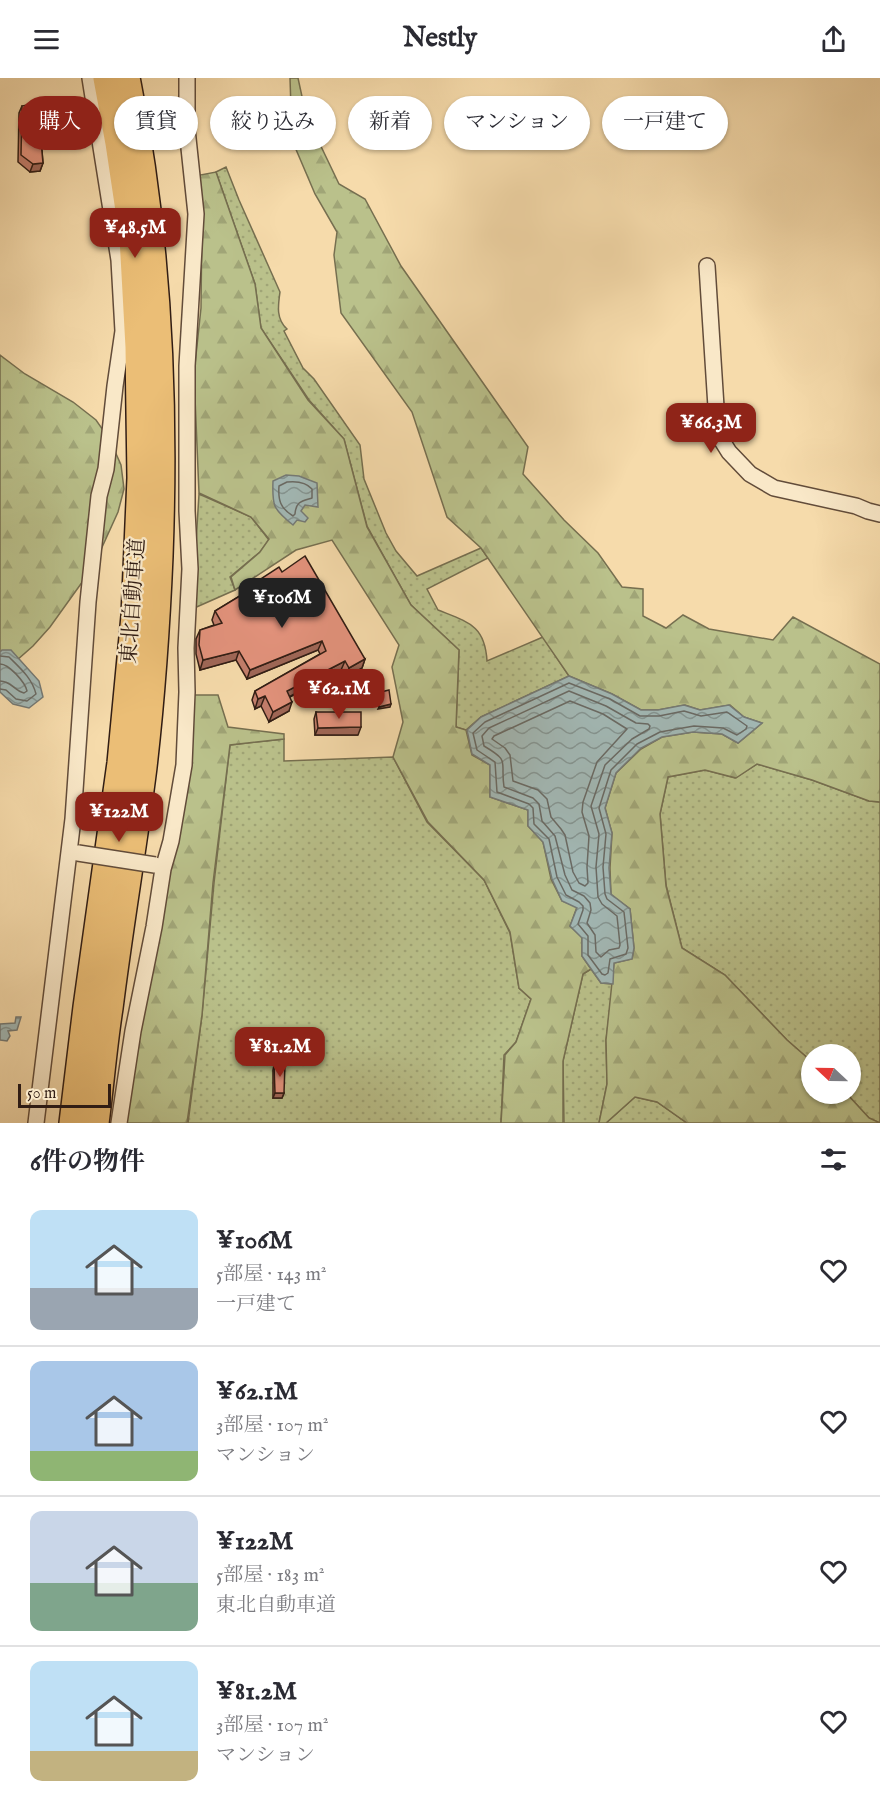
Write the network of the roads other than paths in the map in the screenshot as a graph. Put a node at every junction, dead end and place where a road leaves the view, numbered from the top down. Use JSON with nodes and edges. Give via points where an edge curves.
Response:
{"nodes":[{"id":1,"x":90,"y":78,"type":"edge"},
{"id":2,"x":106,"y":78,"type":"edge"},
{"id":3,"x":126,"y":78,"type":"edge"},
{"id":4,"x":187,"y":78,"type":"edge"},
{"id":5,"x":187,"y":96,"type":"edge"},
{"id":6,"x":189,"y":150,"type":"edge"},
{"id":7,"x":707,"y":266,"type":"dead end"},
{"id":8,"x":880,"y":514,"type":"edge"},
{"id":9,"x":73,"y":854,"type":"junction"},
{"id":10,"x":159,"y":867,"type":"junction"},
{"id":11,"x":36,"y":1123,"type":"edge"},
{"id":12,"x":73,"y":1123,"type":"edge"},
{"id":13,"x":95,"y":1123,"type":"edge"},
{"id":14,"x":119,"y":1123,"type":"edge"}],
"edges":[{"from":1,"to":9,"type":"street","via":[[102,133],[119,260],[123,331],[88,602]]},
{"from":2,"to":12,"type":"highway","name":"東北自動車道","via":[[133,237],[141,478],[135,616],[121,763]]},
{"from":3,"to":13,"type":"highway","name":"東北自動車道","via":[[151,238],[160,347],[162,480],[156,619],[143,766]]},
{"from":4,"to":5,"type":"street"},
{"from":6,"to":10,"type":"street","via":[[196,214],[187,366],[190,569],[184,765],[171,841]]},
{"from":7,"to":8,"type":"street","via":[[719,436],[729,452],[750,474],[774,488]]},
{"from":9,"to":10,"type":"street","bridge":true},
{"from":9,"to":11,"type":"street"},
{"from":10,"to":14,"type":"street","via":[[154,927]]}]}
